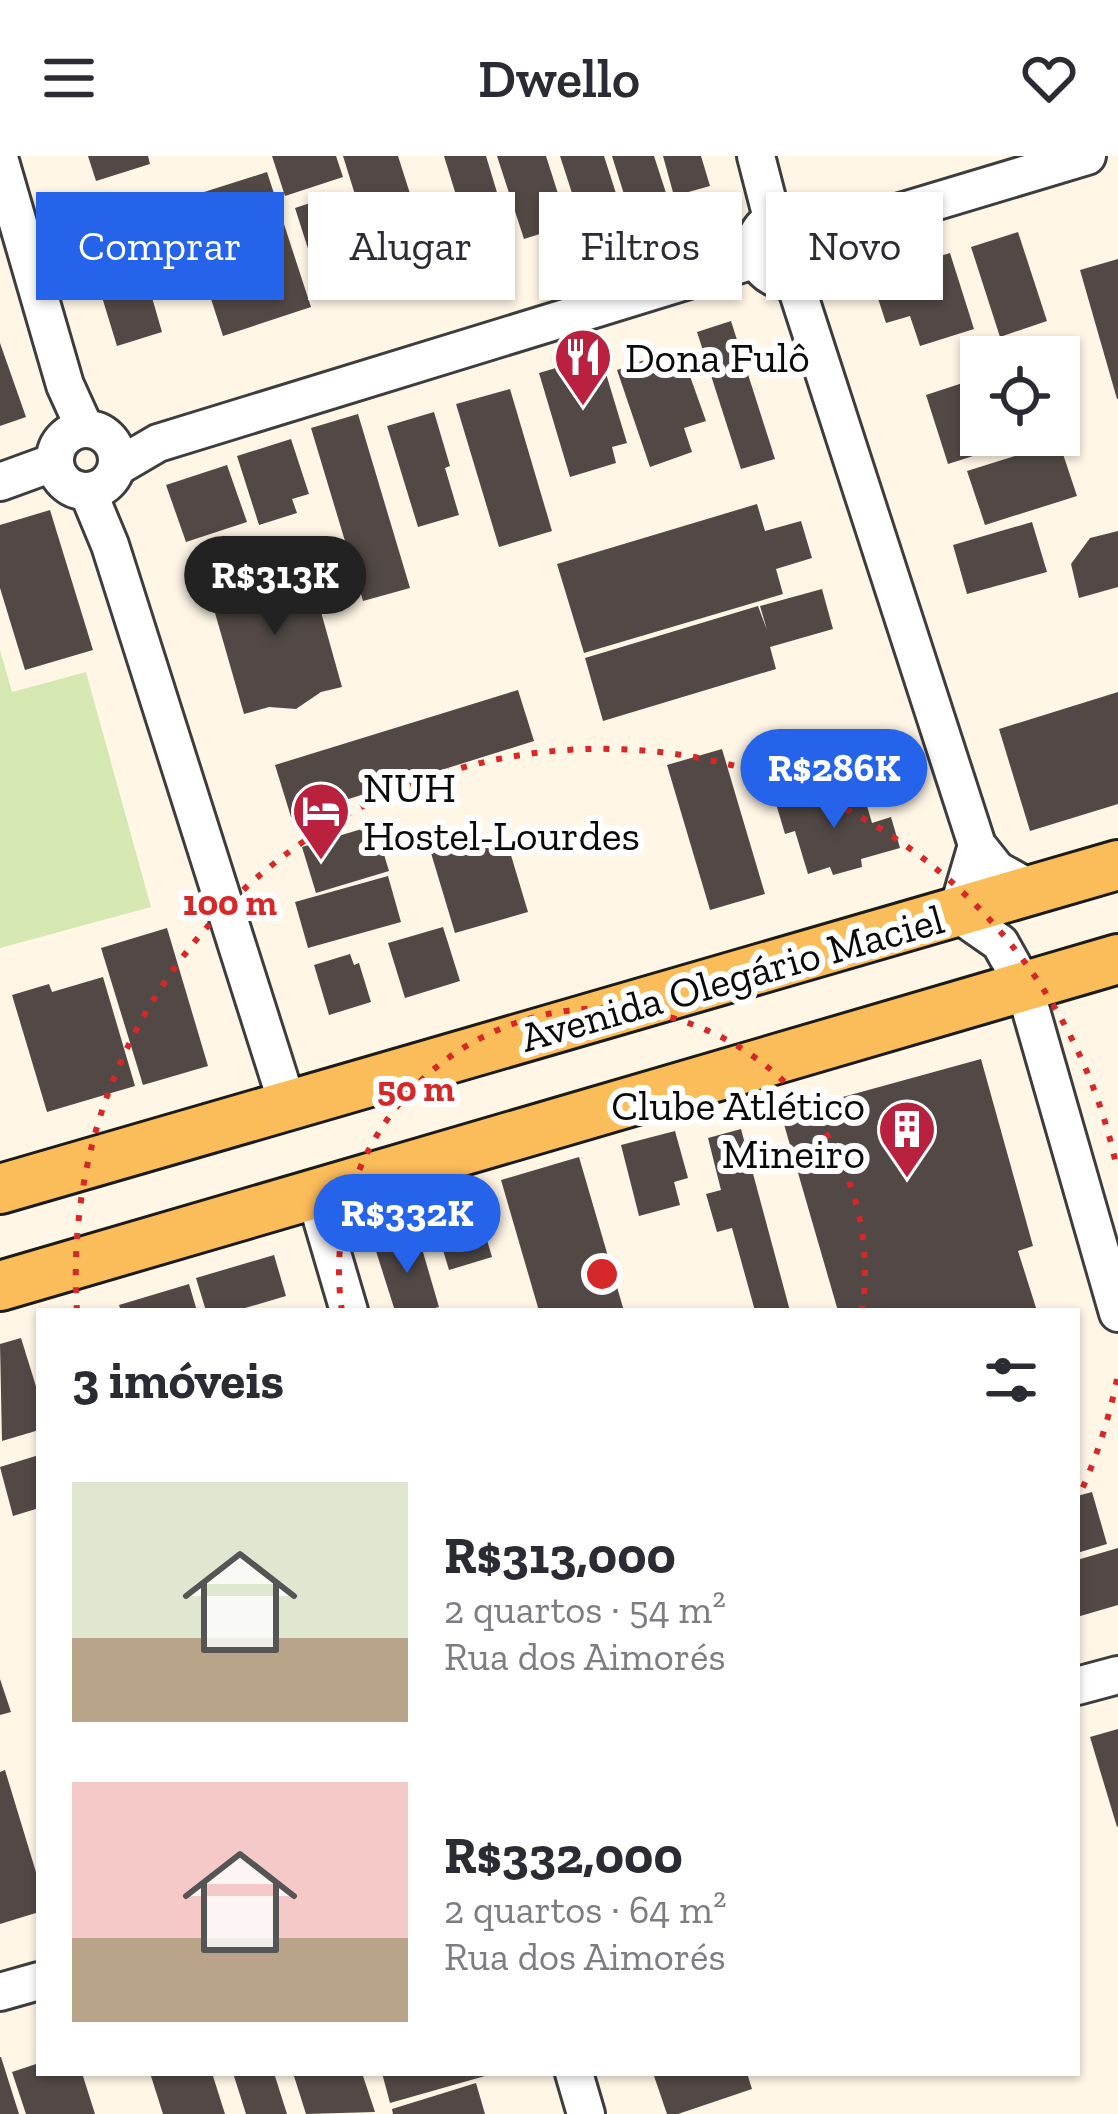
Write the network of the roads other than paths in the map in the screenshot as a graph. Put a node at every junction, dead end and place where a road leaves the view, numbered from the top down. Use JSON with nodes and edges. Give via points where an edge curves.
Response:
{"nodes":[{"id":1,"x":756,"y":156,"type":"edge"},
{"id":2,"x":1087,"y":156,"type":"edge"},
{"id":3,"x":0,"y":161,"type":"edge"},
{"id":4,"x":766,"y":195,"type":"edge"},
{"id":5,"x":943,"y":199,"type":"edge"},
{"id":6,"x":766,"y":224,"type":"edge"},
{"id":7,"x":757,"y":259,"type":"junction"},
{"id":8,"x":766,"y":272,"type":"edge"},
{"id":9,"x":800,"y":300,"type":"edge"},
{"id":10,"x":87,"y":462,"type":"junction"},
{"id":11,"x":8,"y":480,"type":"edge"},
{"id":12,"x":977,"y":845,"type":"junction"},
{"id":13,"x":1118,"y":866,"type":"edge"},
{"id":14,"x":1033,"y":890,"type":"junction"},
{"id":15,"x":956,"y":913,"type":"junction"},
{"id":16,"x":1118,"y":959,"type":"edge"},
{"id":17,"x":1024,"y":986,"type":"junction"},
{"id":18,"x":288,"y":1106,"type":"junction"},
{"id":19,"x":0,"y":1189,"type":"edge"},
{"id":20,"x":314,"y":1192,"type":"junction"},
{"id":21,"x":0,"y":1286,"type":"edge"},
{"id":22,"x":348,"y":1308,"type":"edge"},
{"id":23,"x":1118,"y":1313,"type":"edge"},
{"id":24,"x":1118,"y":1675,"type":"edge"},
{"id":25,"x":1080,"y":1685,"type":"edge"},
{"id":26,"x":36,"y":1982,"type":"edge"},
{"id":27,"x":0,"y":1993,"type":"edge"},
{"id":28,"x":575,"y":2076,"type":"edge"},
{"id":29,"x":586,"y":2114,"type":"edge"}],
"edges":[{"from":1,"to":4,"type":"street"},
{"from":2,"to":5,"type":"street"},
{"from":3,"to":10,"type":"street"},
{"from":6,"to":7,"type":"street"},
{"from":7,"to":8,"type":"street"},
{"from":7,"to":10,"type":"street"},
{"from":9,"to":12,"type":"street"},
{"from":10,"to":11,"type":"street"},
{"from":10,"to":18,"type":"street"},
{"from":12,"to":14,"type":"street","via":[[997,870]]},
{"from":12,"to":15,"type":"street"},
{"from":13,"to":14,"type":"main road","name":"Avenida Olegário Maciel"},
{"from":14,"to":15,"type":"main road","name":"Avenida Olegário Maciel"},
{"from":15,"to":17,"type":"street","via":[[1000,943]]},
{"from":15,"to":18,"type":"main road","name":"Avenida Olegário Maciel"},
{"from":16,"to":17,"type":"main road"},
{"from":17,"to":20,"type":"main road"},
{"from":17,"to":23,"type":"street"},
{"from":18,"to":19,"type":"main road","name":"Avenida Olegário Maciel"},
{"from":20,"to":21,"type":"main road"},
{"from":20,"to":22,"type":"street"},
{"from":24,"to":25,"type":"street"},
{"from":26,"to":27,"type":"street"},
{"from":28,"to":29,"type":"street"}]}
